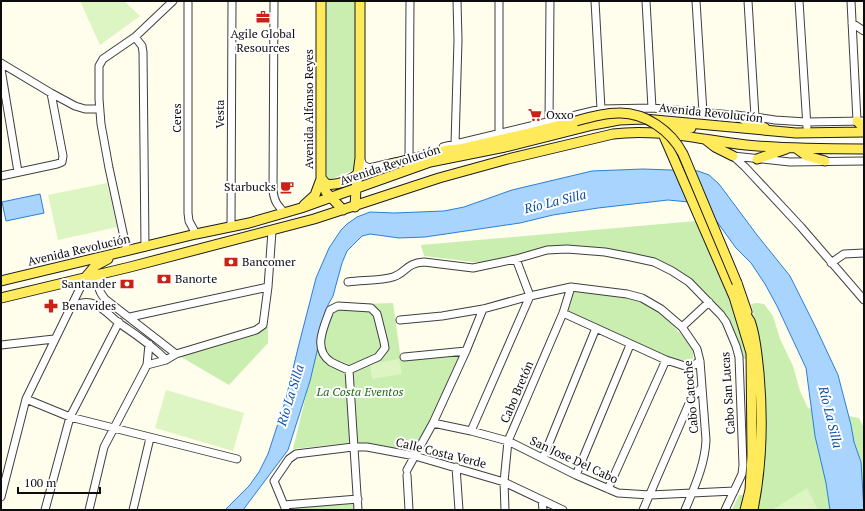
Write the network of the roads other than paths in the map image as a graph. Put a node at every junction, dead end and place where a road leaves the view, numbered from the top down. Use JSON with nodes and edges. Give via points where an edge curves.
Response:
{"nodes":[{"id":1,"x":173,"y":1,"type":"edge"},
{"id":2,"x":188,"y":1,"type":"edge"},
{"id":3,"x":232,"y":1,"type":"edge"},
{"id":4,"x":274,"y":1,"type":"edge"},
{"id":5,"x":321,"y":1,"type":"edge"},
{"id":6,"x":360,"y":1,"type":"edge"},
{"id":7,"x":410,"y":1,"type":"edge"},
{"id":8,"x":457,"y":1,"type":"edge"},
{"id":9,"x":499,"y":1,"type":"edge"},
{"id":10,"x":550,"y":1,"type":"edge"},
{"id":11,"x":595,"y":1,"type":"edge"},
{"id":12,"x":646,"y":1,"type":"edge"},
{"id":13,"x":696,"y":1,"type":"edge"},
{"id":14,"x":748,"y":1,"type":"edge"},
{"id":15,"x":799,"y":1,"type":"edge"},
{"id":16,"x":851,"y":1,"type":"edge"},
{"id":17,"x":852,"y":24,"type":"junction"},
{"id":18,"x":864,"y":31,"type":"edge"},
{"id":19,"x":135,"y":37,"type":"junction"},
{"id":20,"x":1,"y":63,"type":"edge"},
{"id":21,"x":1,"y":69,"type":"edge"},
{"id":22,"x":51,"y":94,"type":"junction"},
{"id":23,"x":652,"y":108,"type":"junction"},
{"id":24,"x":99,"y":109,"type":"junction"},
{"id":25,"x":601,"y":109,"type":"junction"},
{"id":26,"x":703,"y":113,"type":"junction"},
{"id":27,"x":738,"y":116,"type":"junction"},
{"id":28,"x":755,"y":117,"type":"junction"},
{"id":29,"x":549,"y":122,"type":"junction"},
{"id":30,"x":806,"y":122,"type":"junction"},
{"id":31,"x":862,"y":123,"type":"edge"},
{"id":32,"x":704,"y":124,"type":"junction"},
{"id":33,"x":813,"y":129,"type":"junction"},
{"id":34,"x":773,"y":132,"type":"junction"},
{"id":35,"x":864,"y":132,"type":"edge"},
{"id":36,"x":499,"y":134,"type":"junction"},
{"id":37,"x":663,"y":134,"type":"junction"},
{"id":38,"x":682,"y":138,"type":"junction"},
{"id":39,"x":705,"y":139,"type":"junction"},
{"id":40,"x":457,"y":147,"type":"junction"},
{"id":41,"x":792,"y":148,"type":"junction"},
{"id":42,"x":864,"y":149,"type":"edge"},
{"id":43,"x":409,"y":155,"type":"junction"},
{"id":44,"x":733,"y":156,"type":"junction"},
{"id":45,"x":360,"y":158,"type":"junction"},
{"id":46,"x":757,"y":159,"type":"junction"},
{"id":47,"x":674,"y":160,"type":"junction"},
{"id":48,"x":864,"y":161,"type":"edge"},
{"id":49,"x":430,"y":162,"type":"junction"},
{"id":50,"x":825,"y":162,"type":"junction"},
{"id":51,"x":391,"y":164,"type":"junction"},
{"id":52,"x":18,"y":172,"type":"junction"},
{"id":53,"x":359,"y":172,"type":"junction"},
{"id":54,"x":1,"y":176,"type":"edge"},
{"id":55,"x":321,"y":178,"type":"junction"},
{"id":56,"x":356,"y":188,"type":"junction"},
{"id":57,"x":330,"y":198,"type":"junction"},
{"id":58,"x":355,"y":207,"type":"junction"},
{"id":59,"x":301,"y":208,"type":"junction"},
{"id":60,"x":343,"y":210,"type":"junction"},
{"id":61,"x":285,"y":213,"type":"junction"},
{"id":62,"x":231,"y":227,"type":"junction"},
{"id":63,"x":272,"y":231,"type":"junction"},
{"id":64,"x":196,"y":234,"type":"junction"},
{"id":65,"x":145,"y":247,"type":"junction"},
{"id":66,"x":122,"y":252,"type":"junction"},
{"id":67,"x":864,"y":252,"type":"edge"},
{"id":68,"x":516,"y":259,"type":"junction"},
{"id":69,"x":831,"y":263,"type":"junction"},
{"id":70,"x":45,"y":271,"type":"junction"},
{"id":71,"x":100,"y":274,"type":"junction"},
{"id":72,"x":85,"y":278,"type":"junction"},
{"id":73,"x":1,"y":281,"type":"edge"},
{"id":74,"x":348,"y":282,"type":"dead end"},
{"id":75,"x":268,"y":287,"type":"junction"},
{"id":76,"x":571,"y":287,"type":"junction"},
{"id":77,"x":530,"y":296,"type":"junction"},
{"id":78,"x":734,"y":296,"type":"junction"},
{"id":79,"x":1,"y":298,"type":"edge"},
{"id":80,"x":105,"y":299,"type":"junction"},
{"id":81,"x":864,"y":300,"type":"edge"},
{"id":82,"x":709,"y":302,"type":"junction"},
{"id":83,"x":70,"y":307,"type":"junction"},
{"id":84,"x":100,"y":307,"type":"junction"},
{"id":85,"x":483,"y":309,"type":"junction"},
{"id":86,"x":563,"y":313,"type":"junction"},
{"id":87,"x":130,"y":317,"type":"junction"},
{"id":88,"x":400,"y":320,"type":"dead end"},
{"id":89,"x":750,"y":321,"type":"junction"},
{"id":90,"x":119,"y":322,"type":"junction"},
{"id":91,"x":682,"y":327,"type":"junction"},
{"id":92,"x":596,"y":328,"type":"junction"},
{"id":93,"x":54,"y":339,"type":"junction"},
{"id":94,"x":149,"y":344,"type":"junction"},
{"id":95,"x":1,"y":345,"type":"edge"},
{"id":96,"x":630,"y":345,"type":"junction"},
{"id":97,"x":466,"y":352,"type":"junction"},
{"id":98,"x":176,"y":354,"type":"junction"},
{"id":99,"x":404,"y":357,"type":"dead end"},
{"id":100,"x":166,"y":360,"type":"junction"},
{"id":101,"x":666,"y":360,"type":"junction"},
{"id":102,"x":700,"y":361,"type":"junction"},
{"id":103,"x":147,"y":365,"type":"junction"},
{"id":104,"x":349,"y":370,"type":"junction"},
{"id":105,"x":701,"y":388,"type":"junction"},
{"id":106,"x":26,"y":399,"type":"junction"},
{"id":107,"x":70,"y":417,"type":"junction"},
{"id":108,"x":433,"y":423,"type":"junction"},
{"id":109,"x":114,"y":428,"type":"junction"},
{"id":110,"x":471,"y":431,"type":"junction"},
{"id":111,"x":150,"y":438,"type":"junction"},
{"id":112,"x":508,"y":441,"type":"junction"},
{"id":113,"x":354,"y":447,"type":"junction"},
{"id":114,"x":415,"y":456,"type":"junction"},
{"id":115,"x":543,"y":458,"type":"junction"},
{"id":116,"x":237,"y":460,"type":"dead end"},
{"id":117,"x":456,"y":467,"type":"junction"},
{"id":118,"x":576,"y":475,"type":"junction"},
{"id":119,"x":504,"y":482,"type":"junction"},
{"id":120,"x":608,"y":489,"type":"junction"},
{"id":121,"x":734,"y":491,"type":"junction"},
{"id":122,"x":692,"y":494,"type":"junction"},
{"id":123,"x":650,"y":495,"type":"junction"},
{"id":124,"x":1,"y":498,"type":"edge"},
{"id":125,"x":358,"y":499,"type":"junction"},
{"id":126,"x":542,"y":500,"type":"junction"},
{"id":127,"x":285,"y":507,"type":"edge"},
{"id":128,"x":45,"y":510,"type":"edge"},
{"id":129,"x":89,"y":510,"type":"edge"},
{"id":130,"x":133,"y":510,"type":"edge"},
{"id":131,"x":358,"y":510,"type":"edge"},
{"id":132,"x":409,"y":510,"type":"edge"},
{"id":133,"x":459,"y":510,"type":"edge"},
{"id":134,"x":505,"y":510,"type":"edge"},
{"id":135,"x":543,"y":510,"type":"edge"},
{"id":136,"x":563,"y":510,"type":"edge"},
{"id":137,"x":643,"y":510,"type":"edge"},
{"id":138,"x":684,"y":510,"type":"edge"},
{"id":139,"x":725,"y":510,"type":"edge"},
{"id":140,"x":745,"y":510,"type":"edge"},
{"id":141,"x":753,"y":510,"type":"edge"}],
"edges":[{"from":1,"to":19,"type":"street"},
{"from":2,"to":64,"type":"street","name":"Ceres","via":[[188,212]]},
{"from":3,"to":62,"type":"street","name":"Vesta"},
{"from":4,"to":61,"type":"street","via":[[273,190],[276,204]]},
{"from":5,"to":55,"type":"main road","name":"Avenida Alfonso Reyes"},
{"from":6,"to":45,"type":"main road"},
{"from":7,"to":43,"type":"street"},
{"from":8,"to":40,"type":"street"},
{"from":9,"to":36,"type":"street"},
{"from":10,"to":29,"type":"street"},
{"from":11,"to":25,"type":"street"},
{"from":12,"to":23,"type":"street"},
{"from":13,"to":26,"type":"street"},
{"from":14,"to":28,"type":"street"},
{"from":15,"to":30,"type":"street"},
{"from":16,"to":17,"type":"street"},
{"from":17,"to":18,"type":"street"},
{"from":17,"to":31,"type":"street"},
{"from":19,"to":24,"type":"street","via":[[100,62]]},
{"from":19,"to":65,"type":"street","via":[[143,52]]},
{"from":20,"to":22,"type":"street"},
{"from":21,"to":52,"type":"street"},
{"from":22,"to":24,"type":"street","via":[[75,106]]},
{"from":22,"to":52,"type":"street","via":[[62,162]]},
{"from":23,"to":25,"type":"street"},
{"from":23,"to":26,"type":"street"},
{"from":24,"to":66,"type":"street"},
{"from":25,"to":29,"type":"street"},
{"from":26,"to":27,"type":"street"},
{"from":27,"to":28,"type":"street"},
{"from":27,"to":34,"type":"main road"},
{"from":28,"to":30,"type":"street"},
{"from":29,"to":36,"type":"street"},
{"from":30,"to":33,"type":"street"},
{"from":31,"to":33,"type":"street"},
{"from":32,"to":34,"type":"main road","name":"Avenida Revolución"},
{"from":32,"to":37,"type":"main road","via":[[695,128],[668,128]]},
{"from":32,"to":49,"type":"main road","name":"Avenida Revolución","via":[[644,119],[614,121]]},
{"from":33,"to":34,"type":"main road","name":"Avenida Revolución"},
{"from":33,"to":35,"type":"main road","name":"Avenida Revolución"},
{"from":36,"to":40,"type":"street"},
{"from":37,"to":38,"type":"main road"},
{"from":37,"to":47,"type":"main road"},
{"from":37,"to":58,"type":"main road","via":[[630,132],[599,137],[439,178]]},
{"from":38,"to":39,"type":"main road"},
{"from":38,"to":47,"type":"main road"},
{"from":39,"to":41,"type":"main road"},
{"from":39,"to":44,"type":"main road","via":[[714,147]]},
{"from":40,"to":43,"type":"street"},
{"from":40,"to":49,"type":"main road"},
{"from":40,"to":51,"type":"main road"},
{"from":40,"to":89,"type":"main road","bridge":true,"via":[[525,134],[606,114],[626,113],[651,122],[670,136],[684,154]]},
{"from":41,"to":42,"type":"main road"},
{"from":41,"to":46,"type":"main road"},
{"from":41,"to":50,"type":"main road"},
{"from":43,"to":51,"type":"street"},
{"from":44,"to":46,"type":"street"},
{"from":44,"to":69,"type":"street","via":[[746,166]]},
{"from":45,"to":51,"type":"street","via":[[363,165],[369,168]]},
{"from":45,"to":53,"type":"main road"},
{"from":46,"to":50,"type":"street"},
{"from":47,"to":78,"type":"main road"},
{"from":48,"to":50,"type":"street"},
{"from":49,"to":56,"type":"main road","name":"Avenida Revolución"},
{"from":52,"to":54,"type":"street"},
{"from":53,"to":55,"type":"main road","via":[[353,178],[333,184],[326,184]]},
{"from":53,"to":56,"type":"main road"},
{"from":55,"to":57,"type":"main road","name":"Avenida Alfonso Reyes"},
{"from":55,"to":59,"type":"main road","via":[[315,195]]},
{"from":56,"to":57,"type":"main road","name":"Avenida Revolución"},
{"from":56,"to":58,"type":"main road"},
{"from":57,"to":59,"type":"main road","name":"Avenida Revolución"},
{"from":57,"to":60,"type":"main road","name":"Avenida Alfonso Reyes"},
{"from":58,"to":60,"type":"main road"},
{"from":59,"to":61,"type":"main road","name":"Avenida Revolución"},
{"from":60,"to":63,"type":"main road"},
{"from":61,"to":62,"type":"main road","name":"Avenida Revolución"},
{"from":62,"to":64,"type":"main road","name":"Avenida Revolución"},
{"from":63,"to":71,"type":"main road"},
{"from":63,"to":75,"type":"street"},
{"from":64,"to":65,"type":"main road","name":"Avenida Revolución"},
{"from":65,"to":66,"type":"main road","name":"Avenida Revolución"},
{"from":66,"to":70,"type":"main road","name":"Avenida Revolución"},
{"from":66,"to":72,"type":"main road","via":[[94,266]]},
{"from":67,"to":69,"type":"street","via":[[844,254]]},
{"from":68,"to":74,"type":"street","name":"Cabo San Lucas","via":[[473,268],[418,263],[412,264],[394,277]]},
{"from":68,"to":77,"type":"street"},
{"from":68,"to":82,"type":"street","name":"Cabo San Lucas","via":[[560,249],[631,256],[654,262],[672,271],[689,282]]},
{"from":69,"to":81,"type":"street"},
{"from":70,"to":72,"type":"main road","via":[[76,269],[82,271]]},
{"from":70,"to":73,"type":"main road","name":"Avenida Revolución"},
{"from":71,"to":72,"type":"main road"},
{"from":71,"to":80,"type":"street","via":[[98,284]]},
{"from":72,"to":79,"type":"main road"},
{"from":72,"to":83,"type":"street"},
{"from":75,"to":87,"type":"street"},
{"from":75,"to":98,"type":"street","via":[[263,325],[256,330]]},
{"from":76,"to":77,"type":"street","name":"Cabo Catoche"},
{"from":76,"to":86,"type":"street","name":"Cabo Bretón"},
{"from":76,"to":91,"type":"street","name":"Cabo Catoche","via":[[642,298],[661,309]]},
{"from":77,"to":85,"type":"street","name":"Cabo Catoche"},
{"from":77,"to":110,"type":"street"},
{"from":78,"to":89,"type":"main road"},
{"from":78,"to":140,"type":"main road","via":[[751,353],[752,456],[750,490]]},
{"from":80,"to":84,"type":"street"},
{"from":80,"to":87,"type":"street"},
{"from":82,"to":91,"type":"street"},
{"from":82,"to":121,"type":"street","name":"Cabo San Lucas","via":[[726,322],[739,357],[743,465]]},
{"from":83,"to":84,"type":"street","via":[[88,302]]},
{"from":83,"to":93,"type":"street"},
{"from":84,"to":90,"type":"street"},
{"from":85,"to":88,"type":"street","name":"Cabo Catoche"},
{"from":85,"to":97,"type":"street"},
{"from":86,"to":92,"type":"street"},
{"from":86,"to":112,"type":"street","name":"Cabo Bretón"},
{"from":87,"to":98,"type":"street"},
{"from":89,"to":141,"type":"main road","via":[[757,351],[761,410],[761,453]]},
{"from":90,"to":94,"type":"street"},
{"from":90,"to":107,"type":"street"},
{"from":91,"to":102,"type":"street","name":"Cabo Catoche","via":[[697,349]]},
{"from":92,"to":96,"type":"street"},
{"from":92,"to":115,"type":"street"},
{"from":93,"to":95,"type":"street"},
{"from":93,"to":106,"type":"street"},
{"from":94,"to":100,"type":"street"},
{"from":94,"to":103,"type":"street"},
{"from":96,"to":101,"type":"street"},
{"from":96,"to":118,"type":"street"},
{"from":97,"to":99,"type":"street"},
{"from":97,"to":108,"type":"street"},
{"from":98,"to":100,"type":"street"},
{"from":100,"to":103,"type":"street"},
{"from":101,"to":102,"type":"street","via":[[686,366]]},
{"from":101,"to":120,"type":"street"},
{"from":102,"to":105,"type":"street","name":"Cabo Catoche"},
{"from":103,"to":109,"type":"street"},
{"from":104,"to":104,"type":"street","via":[[378,357],[384,348],[377,314],[369,307],[338,306],[330,310],[320,342],[322,352],[331,362]]},
{"from":104,"to":113,"type":"street"},
{"from":105,"to":122,"type":"street","name":"Cabo Catoche","via":[[705,452]]},
{"from":105,"to":123,"type":"street","via":[[691,399]]},
{"from":106,"to":107,"type":"street"},
{"from":106,"to":124,"type":"street"},
{"from":107,"to":109,"type":"street"},
{"from":107,"to":128,"type":"street"},
{"from":108,"to":110,"type":"street","name":"San Jose Del Cabo"},
{"from":108,"to":114,"type":"street"},
{"from":109,"to":111,"type":"street"},
{"from":109,"to":129,"type":"street","via":[[104,447]]},
{"from":110,"to":112,"type":"street","name":"San Jose Del Cabo"},
{"from":111,"to":116,"type":"street"},
{"from":111,"to":130,"type":"street"},
{"from":112,"to":115,"type":"street","name":"San Jose Del Cabo"},
{"from":112,"to":119,"type":"street","name":"Cabo Bretón"},
{"from":113,"to":114,"type":"street","name":"Calle Costa Verde"},
{"from":113,"to":125,"type":"street"},
{"from":113,"to":127,"type":"street","name":"Calle Costa Verde","via":[[292,456],[274,481]]},
{"from":114,"to":117,"type":"street","name":"Calle Costa Verde"},
{"from":114,"to":132,"type":"street","via":[[407,473]]},
{"from":115,"to":118,"type":"street","name":"San Jose Del Cabo"},
{"from":117,"to":119,"type":"street","name":"Calle Costa Verde"},
{"from":117,"to":133,"type":"street"},
{"from":118,"to":120,"type":"street","name":"San Jose Del Cabo"},
{"from":119,"to":126,"type":"street","name":"Calle Costa Verde"},
{"from":119,"to":134,"type":"street","name":"Cabo Bretón"},
{"from":120,"to":123,"type":"street","name":"San Jose Del Cabo"},
{"from":121,"to":122,"type":"street","name":"San Jose Del Cabo"},
{"from":121,"to":139,"type":"street","name":"Cabo San Lucas"},
{"from":122,"to":123,"type":"street","name":"San Jose Del Cabo"},
{"from":122,"to":138,"type":"street","name":"Cabo Catoche"},
{"from":123,"to":137,"type":"street"},
{"from":125,"to":127,"type":"street"},
{"from":125,"to":131,"type":"street"},
{"from":126,"to":135,"type":"street"},
{"from":126,"to":136,"type":"street","name":"Calle Costa Verde"}]}
